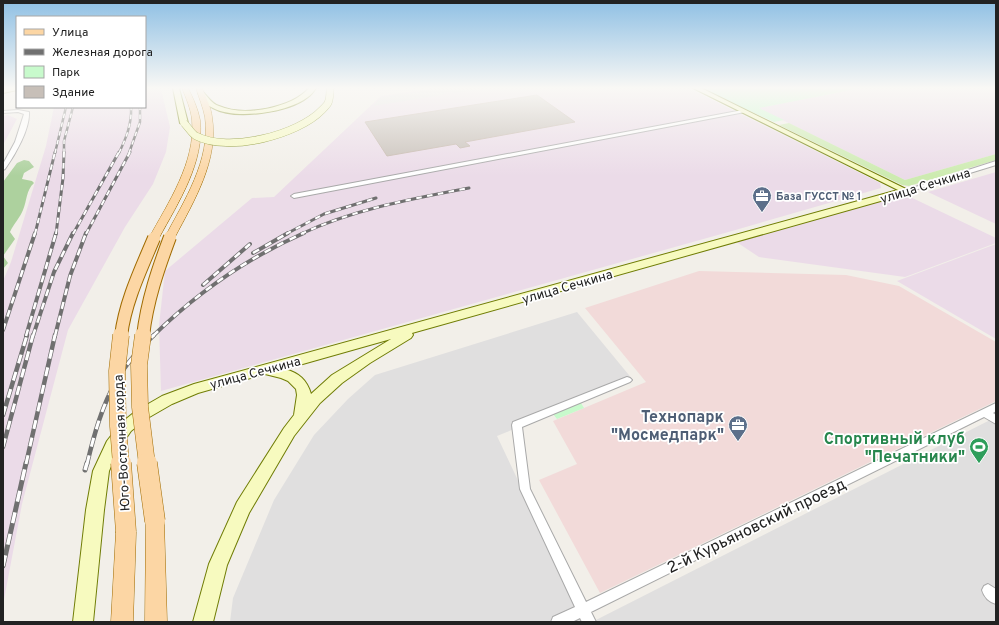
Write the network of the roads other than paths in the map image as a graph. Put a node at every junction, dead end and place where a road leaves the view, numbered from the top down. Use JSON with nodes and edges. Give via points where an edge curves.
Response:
{"nodes":[{"id":1,"x":26,"y":117,"type":"edge"},
{"id":2,"x":183,"y":117,"type":"edge"},
{"id":3,"x":195,"y":117,"type":"edge"},
{"id":4,"x":208,"y":117,"type":"edge"},
{"id":5,"x":313,"y":117,"type":"edge"},
{"id":6,"x":710,"y":117,"type":"edge"},
{"id":7,"x":756,"y":117,"type":"edge"},
{"id":8,"x":996,"y":163,"type":"edge"},
{"id":9,"x":3,"y":168,"type":"edge"},
{"id":10,"x":906,"y":191,"type":"junction"},
{"id":11,"x":294,"y":196,"type":"dead end"},
{"id":12,"x":427,"y":324,"type":"junction"},
{"id":13,"x":265,"y":369,"type":"junction"},
{"id":14,"x":627,"y":380,"type":"dead end"},
{"id":15,"x":996,"y":407,"type":"edge"},
{"id":16,"x":985,"y":413,"type":"junction"},
{"id":17,"x":300,"y":416,"type":"junction"},
{"id":18,"x":996,"y":420,"type":"edge"},
{"id":19,"x":583,"y":609,"type":"junction"},
{"id":20,"x":83,"y":622,"type":"edge"},
{"id":21,"x":122,"y":622,"type":"edge"},
{"id":22,"x":156,"y":622,"type":"edge"},
{"id":23,"x":203,"y":622,"type":"edge"},
{"id":24,"x":558,"y":622,"type":"edge"},
{"id":25,"x":589,"y":622,"type":"edge"}],
"edges":[{"from":1,"to":9,"type":"street","via":[[12,156]]},
{"from":2,"to":5,"type":"street","bridge":true,"via":[[186,129],[192,135],[209,141],[236,142],[267,138],[296,128]]},
{"from":3,"to":21,"type":"main road","name":"Юго-Восточная хорда","bridge":true,"via":[[194,145],[186,173],[154,238],[123,322],[117,371],[118,426],[126,532]]},
{"from":4,"to":22,"type":"main road","name":"Юго-Восточная хорда","bridge":true,"via":[[209,144],[204,164],[156,274],[145,318],[139,365],[140,407],[155,521]]},
{"from":6,"to":11,"type":"street"},
{"from":7,"to":10,"type":"street"},
{"from":8,"to":10,"type":"street","name":"улица Сечкина"},
{"from":10,"to":12,"type":"street","name":"улица Сечкина"},
{"from":12,"to":13,"type":"street","name":"улица Сечкина"},
{"from":12,"to":17,"type":"street","via":[[337,379]]},
{"from":13,"to":17,"type":"street","via":[[293,377],[299,382],[305,396]]},
{"from":13,"to":20,"type":"street","name":"улица Сечкина","via":[[194,389],[167,400],[126,427],[112,446],[101,472]]},
{"from":14,"to":19,"type":"street","via":[[517,425],[524,489]]},
{"from":15,"to":16,"type":"street","name":"2-й Курьяновский проезд"},
{"from":16,"to":18,"type":"street"},
{"from":16,"to":19,"type":"street","name":"2-й Курьяновский проезд"},
{"from":17,"to":23,"type":"street","via":[[243,508],[218,564]]},
{"from":19,"to":24,"type":"street","name":"2-й Курьяновский проезд"},
{"from":19,"to":25,"type":"street"}]}
